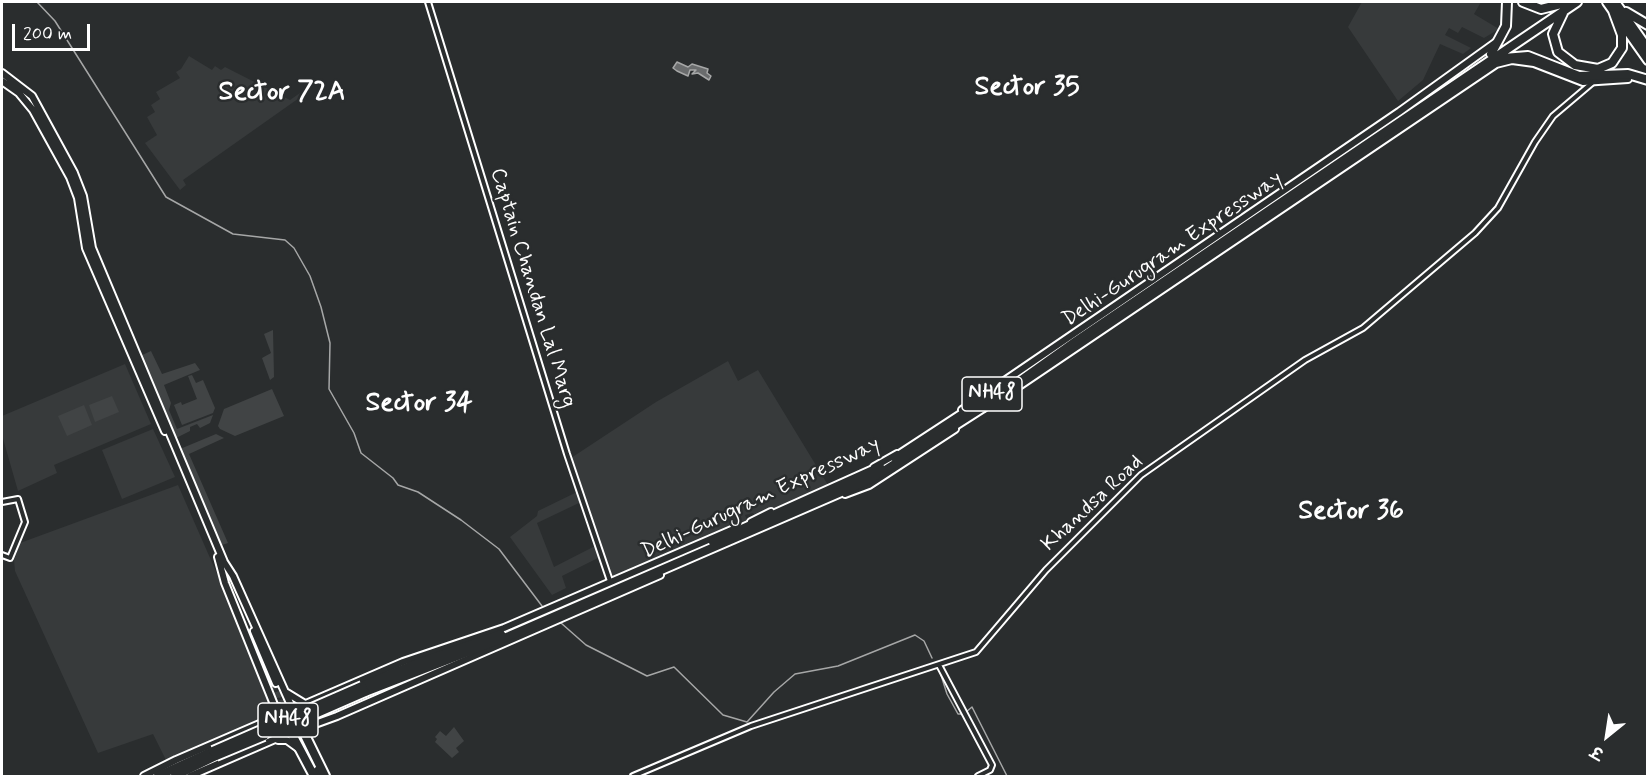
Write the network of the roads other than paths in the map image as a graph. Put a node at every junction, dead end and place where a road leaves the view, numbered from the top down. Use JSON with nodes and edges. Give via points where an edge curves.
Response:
{"nodes":[{"id":1,"x":428,"y":2,"type":"edge"},
{"id":2,"x":1507,"y":2,"type":"edge"},
{"id":3,"x":1523,"y":2,"type":"edge"},
{"id":4,"x":1577,"y":2,"type":"edge"},
{"id":5,"x":1567,"y":4,"type":"edge"},
{"id":6,"x":1613,"y":4,"type":"edge"},
{"id":7,"x":1643,"y":24,"type":"edge"},
{"id":8,"x":1505,"y":29,"type":"junction"},
{"id":9,"x":1647,"y":49,"type":"edge"},
{"id":10,"x":1492,"y":56,"type":"junction"},
{"id":11,"x":1647,"y":60,"type":"edge"},
{"id":12,"x":2,"y":73,"type":"edge"},
{"id":13,"x":1628,"y":79,"type":"dead end"},
{"id":14,"x":1647,"y":80,"type":"edge"},
{"id":15,"x":2,"y":81,"type":"edge"},
{"id":16,"x":1592,"y":82,"type":"junction"},
{"id":17,"x":1311,"y":175,"type":"junction"},
{"id":18,"x":84,"y":214,"type":"junction"},
{"id":19,"x":1246,"y":230,"type":"junction"},
{"id":20,"x":2,"y":502,"type":"edge"},
{"id":21,"x":2,"y":555,"type":"edge"},
{"id":22,"x":222,"y":562,"type":"junction"},
{"id":23,"x":610,"y":582,"type":"junction"},
{"id":24,"x":570,"y":612,"type":"junction"},
{"id":25,"x":478,"y":640,"type":"junction"},
{"id":26,"x":454,"y":646,"type":"junction"},
{"id":27,"x":465,"y":646,"type":"junction"},
{"id":28,"x":452,"y":657,"type":"junction"},
{"id":29,"x":939,"y":665,"type":"junction"},
{"id":30,"x":448,"y":668,"type":"junction"},
{"id":31,"x":274,"y":683,"type":"tunnel mouth"},
{"id":32,"x":287,"y":692,"type":"junction"},
{"id":33,"x":329,"y":694,"type":"junction"},
{"id":34,"x":305,"y":704,"type":"junction"},
{"id":35,"x":293,"y":709,"type":"junction"},
{"id":36,"x":276,"y":715,"type":"junction"},
{"id":37,"x":339,"y":715,"type":"junction"},
{"id":38,"x":314,"y":724,"type":"junction"},
{"id":39,"x":303,"y":731,"type":"junction"},
{"id":40,"x":286,"y":735,"type":"junction"},
{"id":41,"x":261,"y":745,"type":"junction"},
{"id":42,"x":299,"y":748,"type":"junction"},
{"id":43,"x":318,"y":773,"type":"edge"},
{"id":44,"x":144,"y":777,"type":"edge"},
{"id":45,"x":158,"y":777,"type":"edge"},
{"id":46,"x":175,"y":777,"type":"edge"},
{"id":47,"x":190,"y":777,"type":"edge"},
{"id":48,"x":633,"y":777,"type":"edge"},
{"id":49,"x":978,"y":777,"type":"edge"}],
"edges":[{"from":1,"to":23,"type":"street","name":"Captain Chandan Lal Marg"},
{"from":2,"to":8,"type":"highway"},
{"from":3,"to":5,"type":"highway","via":[[1541,9]]},
{"from":4,"to":5,"type":"highway","name":"Delhi-Gurugram Expressway","number":"NH48"},
{"from":5,"to":6,"type":"highway","via":[[1553,37],[1558,52],[1569,62],[1590,69],[1609,65],[1621,50],[1622,34]]},
{"from":5,"to":10,"type":"highway","name":"Delhi-Gurugram Expressway","number":"NH48"},
{"from":6,"to":7,"type":"highway"},
{"from":6,"to":9,"type":"highway"},
{"from":6,"to":11,"type":"highway"},
{"from":8,"to":10,"type":"highway"},
{"from":8,"to":17,"type":"main road","via":[[1489,50]]},
{"from":10,"to":14,"type":"highway","via":[[1528,56],[1579,76],[1628,74]]},
{"from":10,"to":17,"type":"highway","name":"Delhi-Gurugram Expressway","number":"NH48"},
{"from":10,"to":19,"type":"highway","name":"Delhi-Gurugram Expressway","number":"NH48"},
{"from":12,"to":18,"type":"main road","via":[[38,104],[84,196]]},
{"from":13,"to":16,"type":"main road"},
{"from":15,"to":18,"type":"main road","via":[[33,110],[70,177]]},
{"from":16,"to":19,"type":"main road","via":[[1571,79],[1534,63],[1496,63]]},
{"from":16,"to":29,"type":"street","name":"Khandsa Road","via":[[1554,116],[1530,149],[1498,208],[1475,233],[1363,328],[1305,360],[1147,471],[1056,559],[978,650]]},
{"from":17,"to":23,"type":"main road","via":[[880,464]]},
{"from":17,"to":25,"type":"highway","name":"Delhi-Gurugram Expressway","number":"NH48","via":[[981,403],[872,473],[506,632]]},
{"from":18,"to":22,"type":"main road","via":[[86,248]]},
{"from":19,"to":24,"type":"highway","name":"Delhi-Gurugram Expressway","number":"NH48","via":[[872,479]]},
{"from":20,"to":21,"type":"street","via":[[18,499],[25,522],[10,558]]},
{"from":22,"to":31,"type":"main road"},
{"from":22,"to":32,"type":"main road"},
{"from":22,"to":36,"type":"main road","via":[[225,583]]},
{"from":23,"to":25,"type":"main road"},
{"from":24,"to":28,"type":"highway","name":"Delhi-Gurugram Expressway","number":"NH48"},
{"from":24,"to":30,"type":"main road"},
{"from":25,"to":26,"type":"main road"},
{"from":25,"to":27,"type":"highway","name":"Delhi-Gurugram Expressway","number":"NH48"},
{"from":26,"to":27,"type":"highway"},
{"from":26,"to":33,"type":"main road"},
{"from":27,"to":45,"type":"highway","name":"Delhi-Gurugram Expressway","number":"NH48","bridge":true,"via":[[362,686]]},
{"from":28,"to":30,"type":"highway"},
{"from":28,"to":46,"type":"highway","name":"Delhi-Gurugram Expressway","number":"NH48","bridge":true},
{"from":29,"to":48,"type":"street","name":"Khandsa Road","via":[[759,724]]},
{"from":29,"to":49,"type":"street","via":[[992,765]]},
{"from":30,"to":37,"type":"main road"},
{"from":32,"to":34,"type":"main road"},
{"from":32,"to":35,"type":"main road"},
{"from":33,"to":34,"type":"main road"},
{"from":33,"to":37,"type":"main road","via":[[340,698],[343,707]]},
{"from":34,"to":35,"type":"main road"},
{"from":35,"to":36,"type":"main road"},
{"from":35,"to":39,"type":"main road"},
{"from":36,"to":40,"type":"highway"},
{"from":36,"to":44,"type":"main road"},
{"from":37,"to":38,"type":"main road"},
{"from":38,"to":39,"type":"main road"},
{"from":38,"to":43,"type":"main road","via":[[308,736],[320,761]]},
{"from":39,"to":40,"type":"main road"},
{"from":39,"to":43,"type":"highway"},
{"from":40,"to":41,"type":"main road"},
{"from":40,"to":42,"type":"highway"},
{"from":41,"to":42,"type":"main road","via":[[282,739]]},
{"from":41,"to":47,"type":"main road"},
{"from":42,"to":43,"type":"highway"}]}
